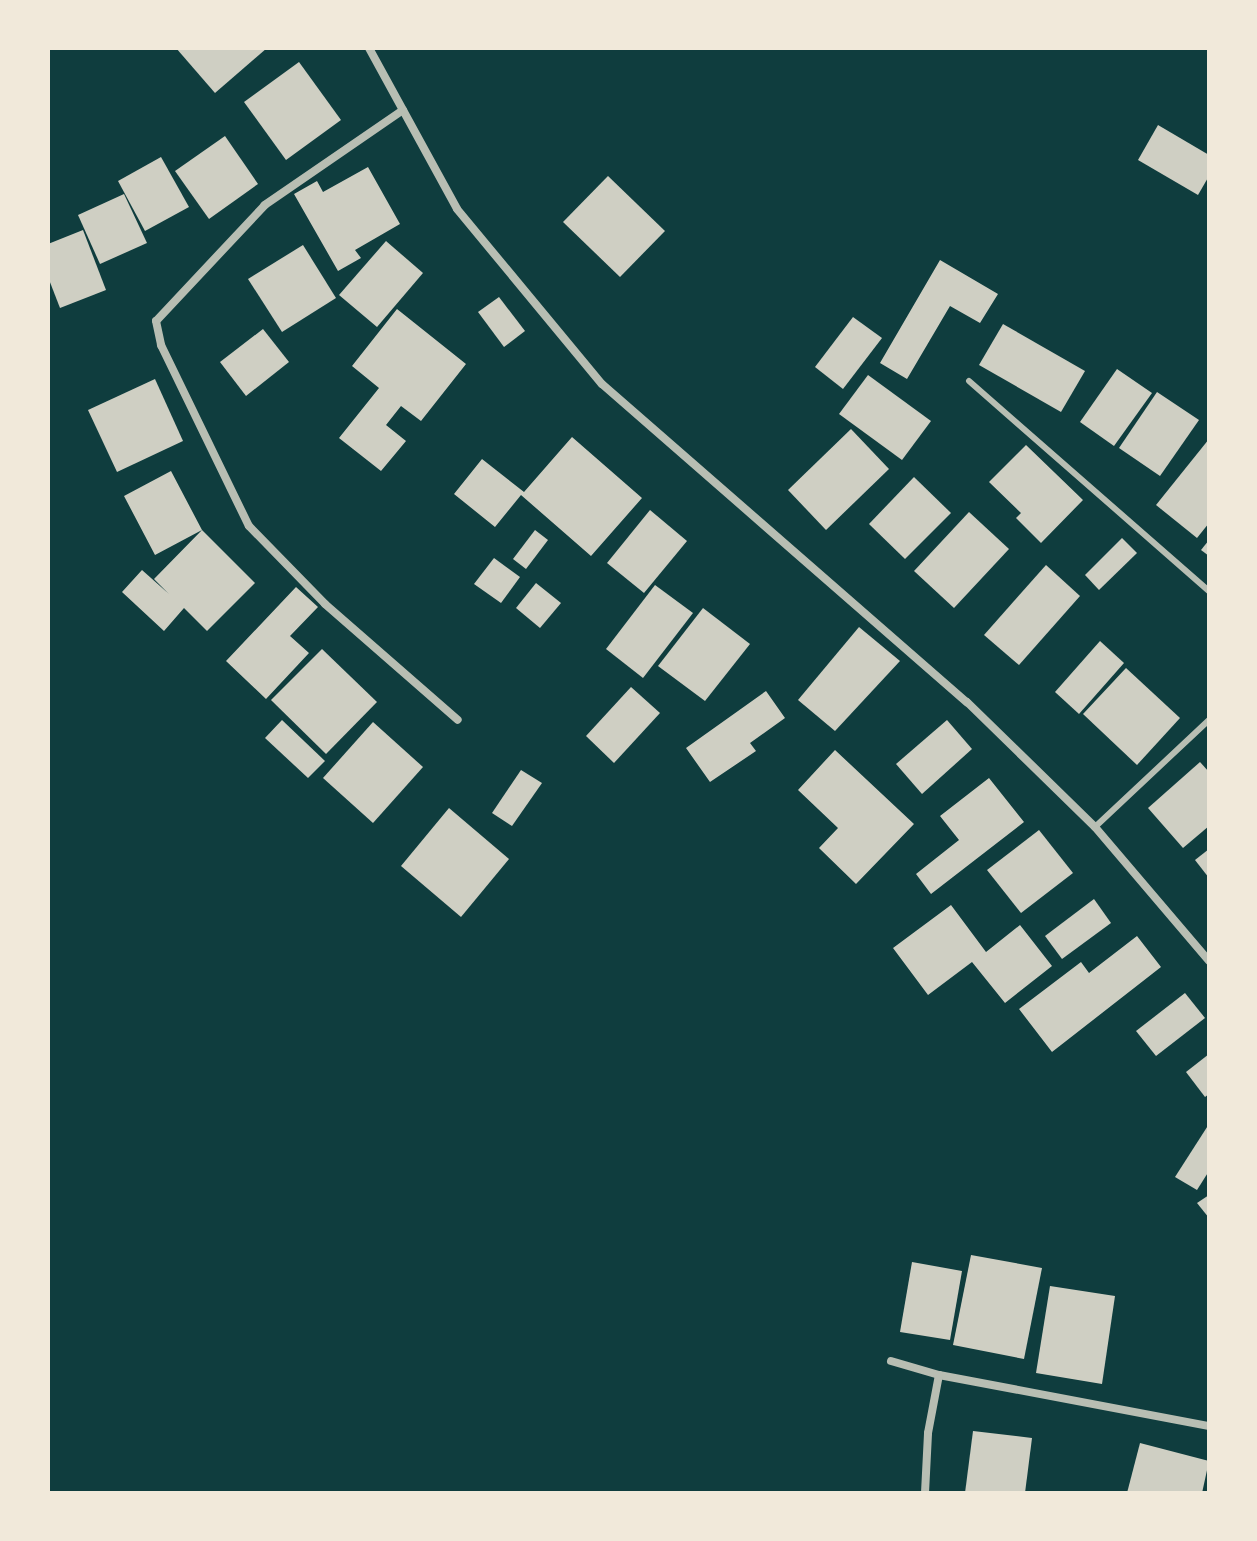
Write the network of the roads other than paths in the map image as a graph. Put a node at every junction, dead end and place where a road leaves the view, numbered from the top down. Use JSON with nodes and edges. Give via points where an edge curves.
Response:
{"nodes":[{"id":1,"x":369,"y":48,"type":"edge"},
{"id":2,"x":403,"y":110,"type":"junction"},
{"id":3,"x":969,"y":381,"type":"dead end"},
{"id":4,"x":1209,"y":591,"type":"edge"},
{"id":5,"x":458,"y":720,"type":"dead end"},
{"id":6,"x":1209,"y":720,"type":"edge"},
{"id":7,"x":1095,"y":827,"type":"junction"},
{"id":8,"x":1209,"y":961,"type":"edge"},
{"id":9,"x":891,"y":1361,"type":"dead end"},
{"id":10,"x":939,"y":1375,"type":"junction"},
{"id":11,"x":1209,"y":1426,"type":"edge"},
{"id":12,"x":925,"y":1493,"type":"edge"}],
"edges":[{"from":1,"to":2,"type":"street"},
{"from":2,"to":5,"type":"street","via":[[265,205],[156,321],[161,345],[249,526],[325,604]]},
{"from":2,"to":7,"type":"street","via":[[457,209],[602,384],[946,682]]},
{"from":3,"to":4,"type":"lane"},
{"from":6,"to":7,"type":"lane"},
{"from":7,"to":8,"type":"street"},
{"from":9,"to":10,"type":"street"},
{"from":10,"to":11,"type":"street"},
{"from":10,"to":12,"type":"street","via":[[928,1433]]}]}
